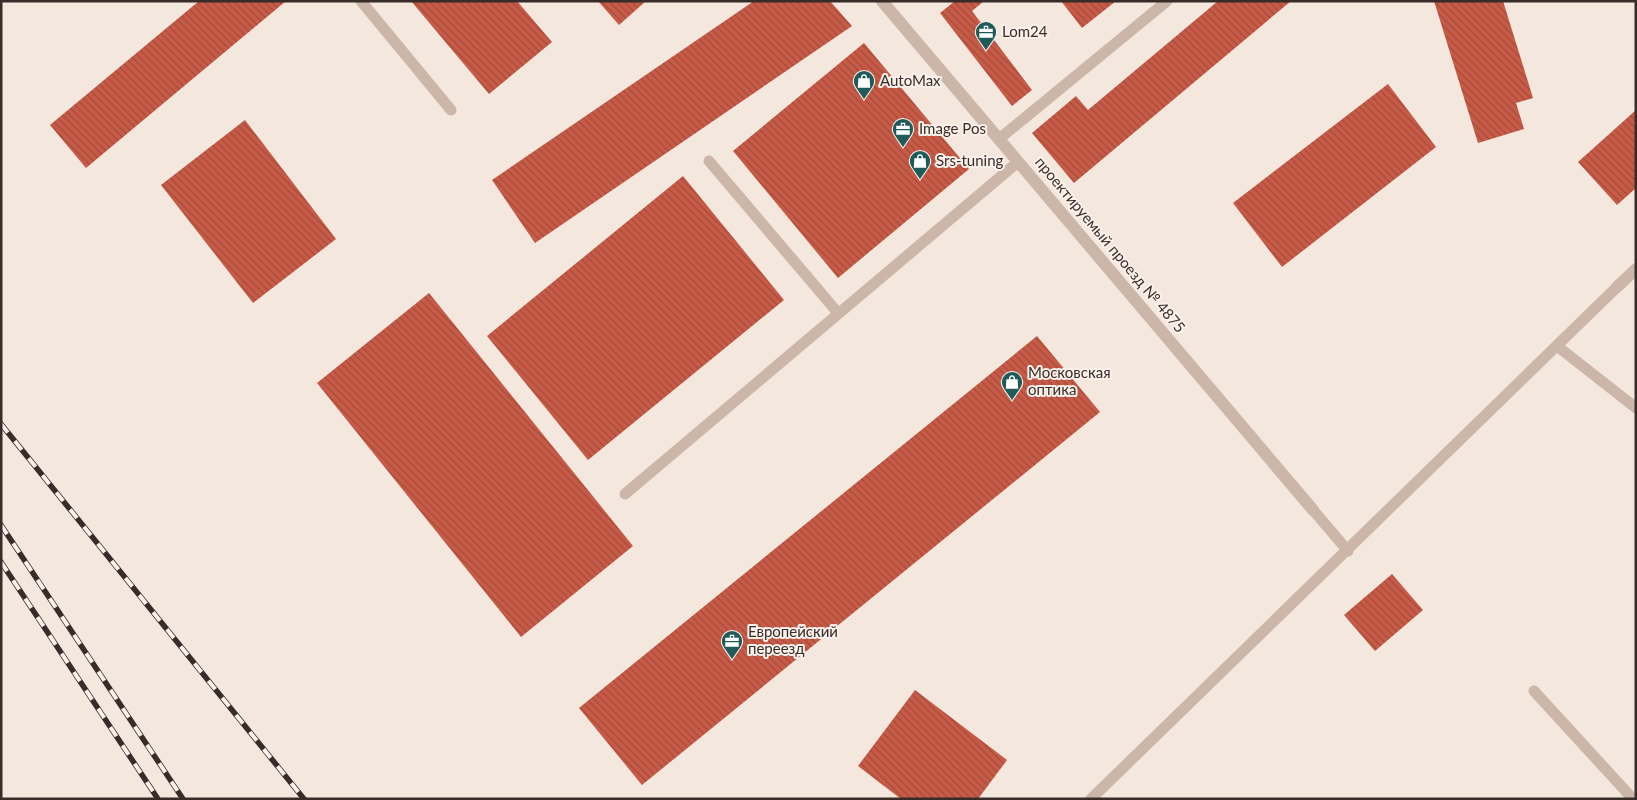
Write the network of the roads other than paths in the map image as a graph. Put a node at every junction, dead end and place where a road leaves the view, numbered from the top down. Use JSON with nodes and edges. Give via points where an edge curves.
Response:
{"nodes":[{"id":1,"x":361,"y":1,"type":"edge"},
{"id":2,"x":882,"y":1,"type":"edge"},
{"id":3,"x":1167,"y":1,"type":"edge"},
{"id":4,"x":452,"y":110,"type":"dead end"},
{"id":5,"x":999,"y":140,"type":"junction"},
{"id":6,"x":709,"y":161,"type":"dead end"},
{"id":7,"x":1018,"y":162,"type":"junction"},
{"id":8,"x":1636,"y":269,"type":"edge"},
{"id":9,"x":1618,"y":287,"type":"joint"},
{"id":10,"x":838,"y":313,"type":"junction"},
{"id":11,"x":1557,"y":346,"type":"junction"},
{"id":12,"x":1636,"y":408,"type":"edge"},
{"id":13,"x":624,"y":494,"type":"dead end"},
{"id":14,"x":1313,"y":510,"type":"joint"},
{"id":15,"x":1348,"y":551,"type":"junction"},
{"id":16,"x":1534,"y":691,"type":"dead end"},
{"id":17,"x":1091,"y":799,"type":"edge"},
{"id":18,"x":1633,"y":799,"type":"edge"}],
"edges":[{"from":1,"to":4,"type":"lane"},
{"from":2,"to":5,"type":"street","name":"проектируемый проезд № 4875"},
{"from":3,"to":5,"type":"lane"},
{"from":5,"to":7,"type":"street","name":"проектируемый проезд № 4875"},
{"from":6,"to":10,"type":"lane"},
{"from":7,"to":10,"type":"lane"},
{"from":7,"to":14,"type":"street","name":"проектируемый проезд № 4875"},
{"from":8,"to":9,"type":"street"},
{"from":9,"to":11,"type":"lane"},
{"from":10,"to":13,"type":"lane"},
{"from":11,"to":12,"type":"lane"},
{"from":11,"to":15,"type":"lane"},
{"from":14,"to":15,"type":"lane"},
{"from":15,"to":17,"type":"lane"},
{"from":16,"to":18,"type":"lane"}]}
